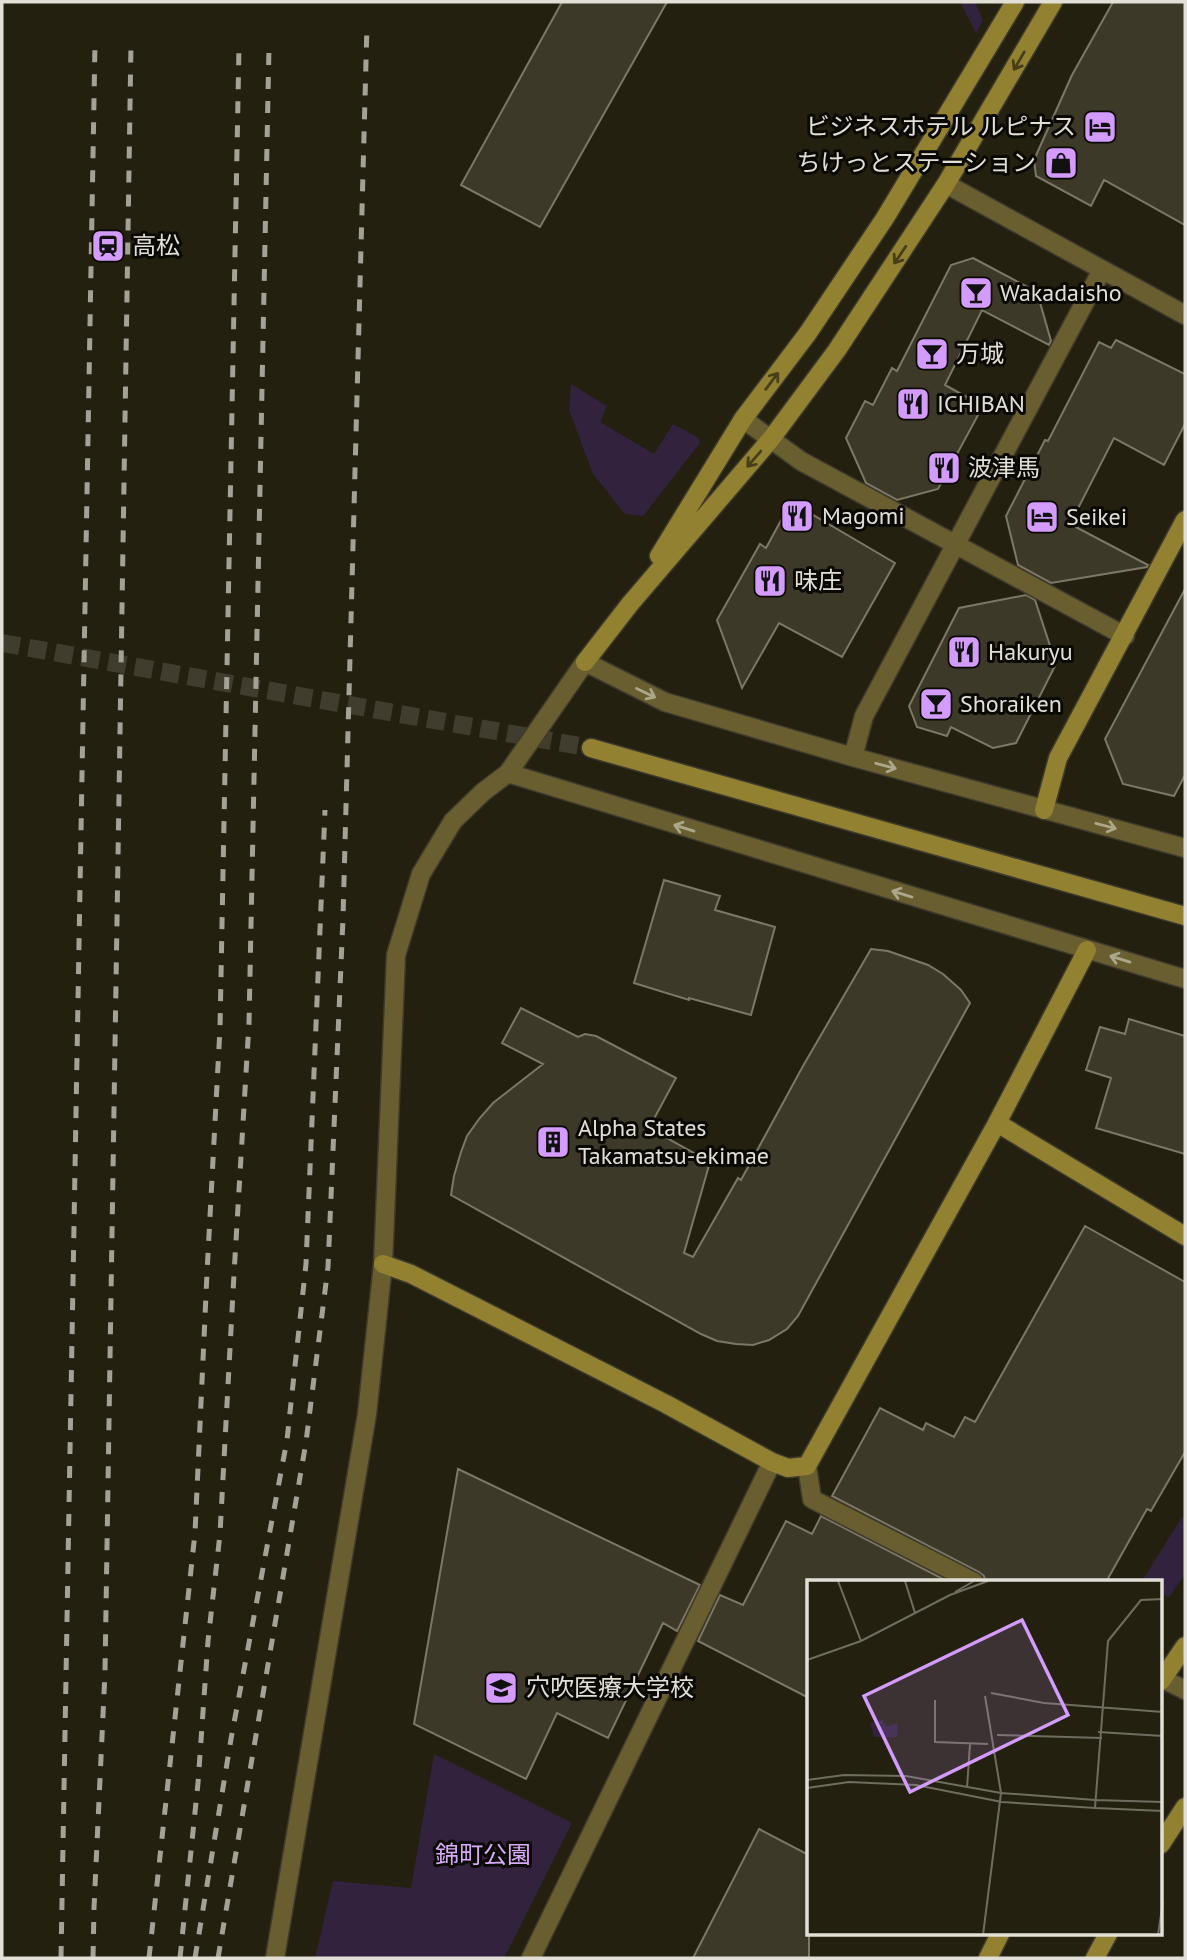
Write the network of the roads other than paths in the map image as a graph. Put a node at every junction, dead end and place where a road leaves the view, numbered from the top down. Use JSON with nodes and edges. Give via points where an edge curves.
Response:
{"nodes":[{"id":1,"x":1015,"y":2,"type":"edge"},
{"id":2,"x":1053,"y":2,"type":"edge"},
{"id":3,"x":946,"y":184,"type":"junction"},
{"id":4,"x":1102,"y":270,"type":"junction"},
{"id":5,"x":1185,"y":315,"type":"edge"},
{"id":6,"x":743,"y":419,"type":"junction"},
{"id":7,"x":771,"y":439,"type":"junction"},
{"id":8,"x":1185,"y":520,"type":"edge"},
{"id":9,"x":955,"y":544,"type":"junction"},
{"id":10,"x":630,"y":604,"type":"junction"},
{"id":11,"x":1125,"y":636,"type":"junction"},
{"id":12,"x":585,"y":662,"type":"junction"},
{"id":13,"x":591,"y":748,"type":"tunnel mouth"},
{"id":14,"x":853,"y":757,"type":"junction"},
{"id":15,"x":508,"y":773,"type":"junction"},
{"id":16,"x":1044,"y":810,"type":"junction"},
{"id":17,"x":1185,"y":848,"type":"edge"},
{"id":18,"x":1185,"y":916,"type":"edge"},
{"id":19,"x":1087,"y":950,"type":"junction"},
{"id":20,"x":1185,"y":979,"type":"edge"},
{"id":21,"x":997,"y":1123,"type":"junction"},
{"id":22,"x":1185,"y":1236,"type":"edge"},
{"id":23,"x":383,"y":1264,"type":"junction"},
{"id":24,"x":772,"y":1462,"type":"junction"},
{"id":25,"x":807,"y":1466,"type":"junction"},
{"id":26,"x":970,"y":1580,"type":"edge"},
{"id":27,"x":1185,"y":1646,"type":"edge"},
{"id":28,"x":1162,"y":1678,"type":"edge"},
{"id":29,"x":1162,"y":1679,"type":"edge"},
{"id":30,"x":1185,"y":1690,"type":"edge"},
{"id":31,"x":1185,"y":1807,"type":"edge"},
{"id":32,"x":1162,"y":1842,"type":"edge"},
{"id":33,"x":999,"y":1936,"type":"edge"},
{"id":34,"x":1107,"y":1936,"type":"edge"},
{"id":35,"x":275,"y":1958,"type":"edge"},
{"id":36,"x":531,"y":1958,"type":"edge"},
{"id":37,"x":988,"y":1958,"type":"edge"},
{"id":38,"x":1096,"y":1958,"type":"edge"}],
"edges":[{"from":6,"to":1,"type":"street","one_way":true,"via":[[885,218]]},
{"from":2,"to":3,"type":"street","one_way":true},
{"from":3,"to":4,"type":"street"},
{"from":3,"to":7,"type":"street","one_way":true,"via":[[837,350]]},
{"from":4,"to":5,"type":"street"},
{"from":4,"to":9,"type":"street"},
{"from":6,"to":7,"type":"street"},
{"from":6,"to":10,"type":"street"},
{"from":7,"to":9,"type":"street","via":[[801,461]]},
{"from":7,"to":10,"type":"street","one_way":true},
{"from":8,"to":11,"type":"street"},
{"from":9,"to":11,"type":"street"},
{"from":9,"to":14,"type":"street","via":[[864,716]]},
{"from":10,"to":12,"type":"street"},
{"from":11,"to":16,"type":"street","via":[[1058,758]]},
{"from":12,"to":14,"type":"street","one_way":true,"via":[[665,702]]},
{"from":12,"to":15,"type":"street"},
{"from":13,"to":18,"type":"street"},
{"from":14,"to":16,"type":"street","one_way":true},
{"from":19,"to":15,"type":"street","one_way":true},
{"from":15,"to":23,"type":"street","via":[[453,821],[440,842],[421,874],[396,955]]},
{"from":16,"to":17,"type":"street","one_way":true},
{"from":20,"to":19,"type":"street","one_way":true},
{"from":19,"to":21,"type":"street"},
{"from":21,"to":22,"type":"street"},
{"from":21,"to":25,"type":"street"},
{"from":23,"to":24,"type":"street","via":[[435,1286]]},
{"from":23,"to":35,"type":"street","via":[[367,1414]]},
{"from":24,"to":25,"type":"street","via":[[788,1468]]},
{"from":24,"to":36,"type":"street"},
{"from":25,"to":26,"type":"street","via":[[812,1499]]},
{"from":27,"to":28,"type":"street"},
{"from":29,"to":30,"type":"street"},
{"from":31,"to":32,"type":"street"},
{"from":33,"to":37,"type":"street"},
{"from":34,"to":38,"type":"street"}]}
